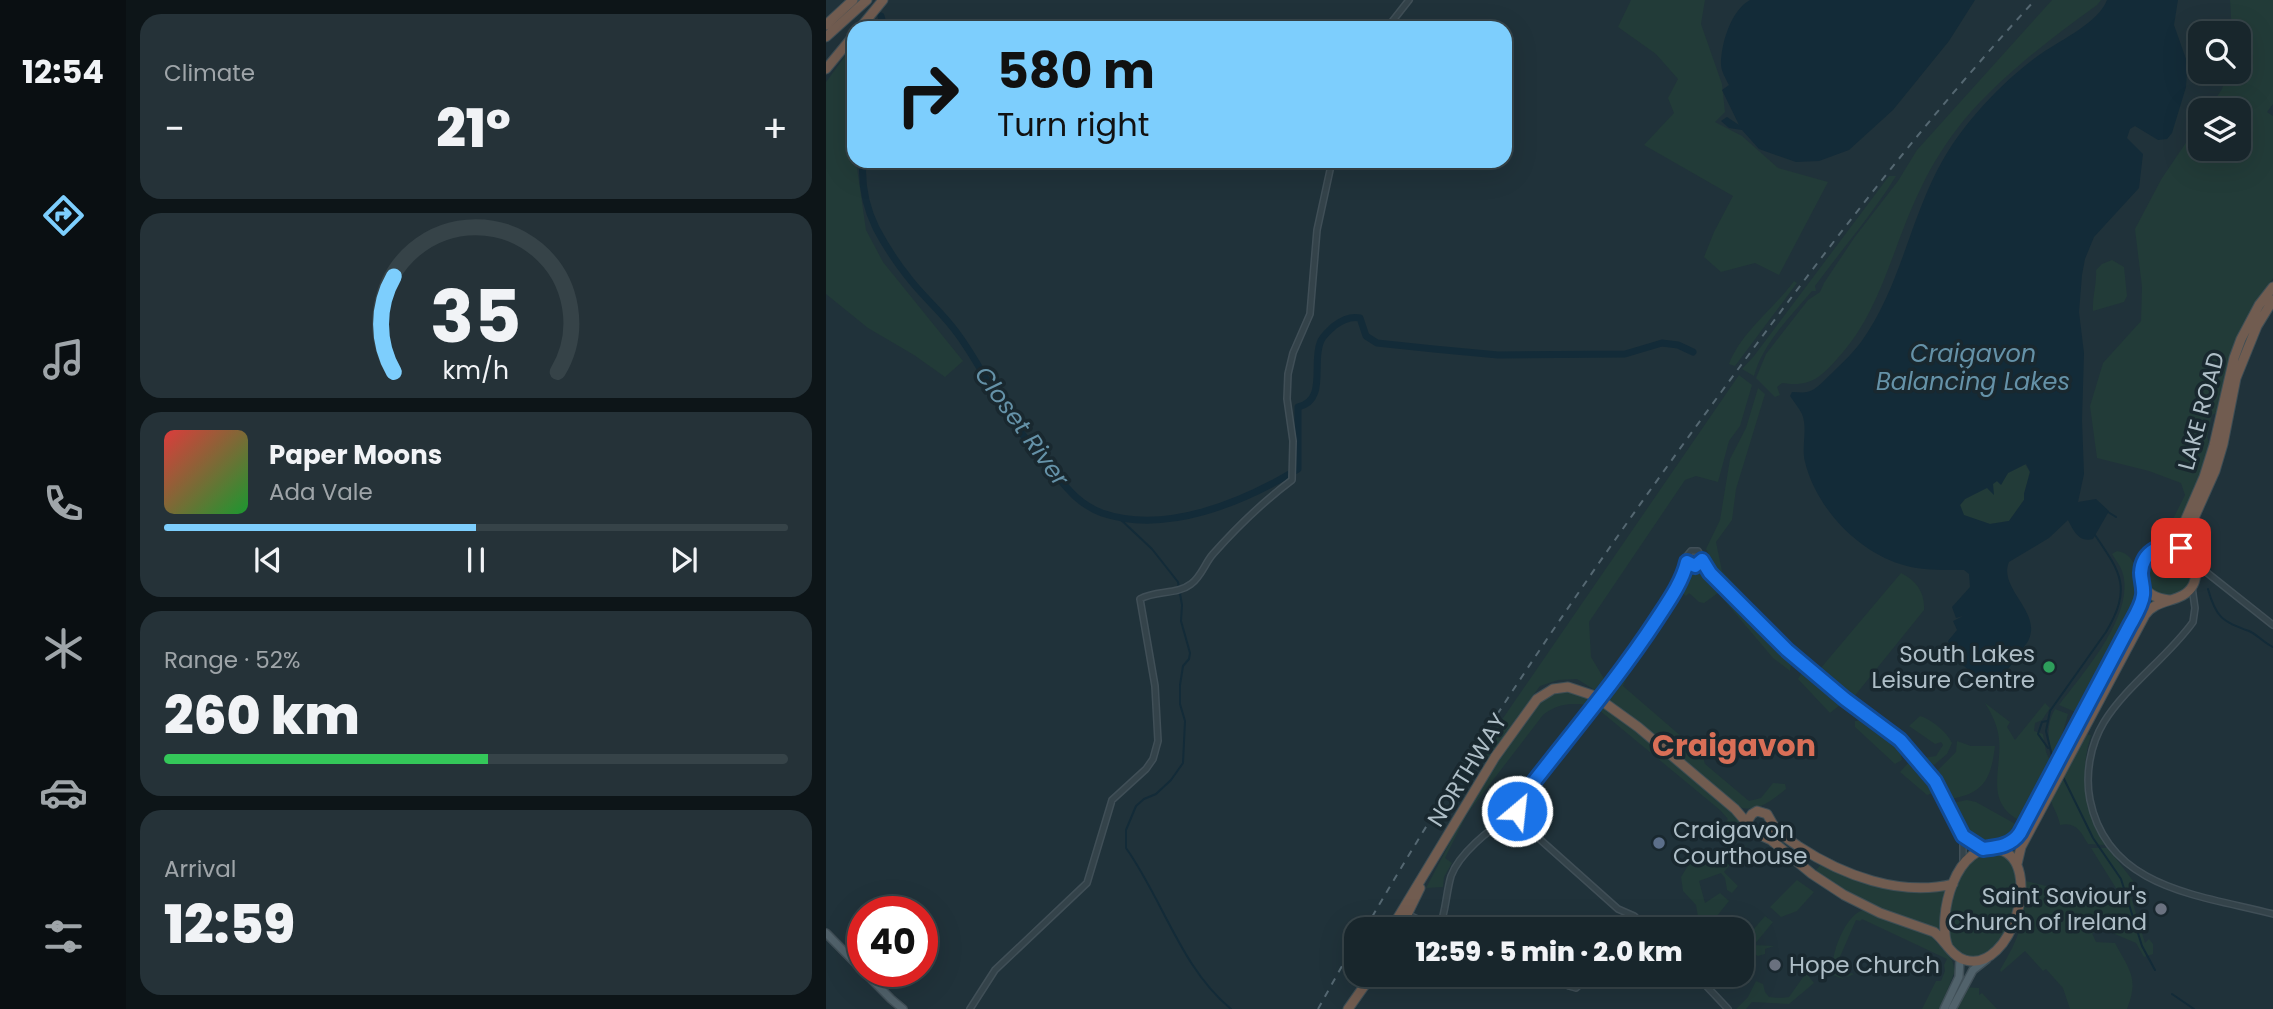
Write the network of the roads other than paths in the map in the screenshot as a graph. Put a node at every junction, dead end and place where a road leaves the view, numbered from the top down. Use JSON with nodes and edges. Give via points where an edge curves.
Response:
{"nodes":[{"id":1,"x":853,"y":0,"type":"edge"},
{"id":2,"x":867,"y":0,"type":"edge"},
{"id":3,"x":883,"y":0,"type":"edge"},
{"id":4,"x":1409,"y":0,"type":"edge"},
{"id":5,"x":866,"y":21,"type":"edge"},
{"id":6,"x":1392,"y":21,"type":"edge"},
{"id":7,"x":826,"y":25,"type":"edge"},
{"id":8,"x":826,"y":37,"type":"edge"},
{"id":9,"x":847,"y":44,"type":"edge"},
{"id":10,"x":826,"y":69,"type":"edge"},
{"id":11,"x":1330,"y":168,"type":"edge"},
{"id":12,"x":2273,"y":287,"type":"edge"},
{"id":13,"x":2273,"y":300,"type":"edge"},
{"id":14,"x":2167,"y":545,"type":"junction"},
{"id":15,"x":2192,"y":558,"type":"junction"},
{"id":16,"x":2209,"y":576,"type":"junction"},
{"id":17,"x":2144,"y":583,"type":"junction"},
{"id":18,"x":2193,"y":584,"type":"junction"},
{"id":19,"x":2173,"y":599,"type":"junction"},
{"id":20,"x":2195,"y":608,"type":"junction"},
{"id":21,"x":2273,"y":625,"type":"edge"},
{"id":22,"x":2058,"y":769,"type":"junction"},
{"id":23,"x":1526,"y":792,"type":"junction"},
{"id":24,"x":1510,"y":803,"type":"junction"},
{"id":25,"x":1735,"y":809,"type":"junction"},
{"id":26,"x":1503,"y":811,"type":"junction"},
{"id":27,"x":1754,"y":812,"type":"junction"},
{"id":28,"x":1514,"y":815,"type":"junction"},
{"id":29,"x":1771,"y":821,"type":"junction"},
{"id":30,"x":1747,"y":823,"type":"junction"},
{"id":31,"x":1493,"y":828,"type":"junction"},
{"id":32,"x":1760,"y":835,"type":"junction"},
{"id":33,"x":1963,"y":836,"type":"junction"},
{"id":34,"x":1987,"y":849,"type":"junction"},
{"id":35,"x":1964,"y":864,"type":"junction"},
{"id":36,"x":2017,"y":864,"type":"junction"},
{"id":37,"x":1422,"y":880,"type":"junction"},
{"id":38,"x":1953,"y":884,"type":"junction"},
{"id":39,"x":1618,"y":909,"type":"junction"},
{"id":40,"x":2273,"y":914,"type":"edge"},
{"id":41,"x":1410,"y":915,"type":"junction"},
{"id":42,"x":1634,"y":916,"type":"joint"},
{"id":43,"x":1414,"y":917,"type":"edge"},
{"id":44,"x":1442,"y":917,"type":"edge"},
{"id":45,"x":1622,"y":917,"type":"edge"},
{"id":46,"x":1631,"y":917,"type":"edge"},
{"id":47,"x":826,"y":933,"type":"edge"},
{"id":48,"x":1948,"y":947,"type":"junction"},
{"id":49,"x":1991,"y":957,"type":"junction"},
{"id":50,"x":1960,"y":958,"type":"junction"},
{"id":51,"x":1361,"y":987,"type":"edge"},
{"id":52,"x":1707,"y":987,"type":"edge"},
{"id":53,"x":903,"y":1009,"type":"edge"},
{"id":54,"x":970,"y":1009,"type":"edge"},
{"id":55,"x":1348,"y":1009,"type":"edge"},
{"id":56,"x":1728,"y":1009,"type":"edge"},
{"id":57,"x":1944,"y":1009,"type":"edge"},
{"id":58,"x":1952,"y":1009,"type":"edge"}],
"edges":[{"from":1,"to":7,"type":"highway"},
{"from":2,"to":8,"type":"highway"},
{"from":3,"to":5,"type":"highway"},
{"from":4,"to":6,"type":"street"},
{"from":9,"to":10,"type":"highway"},
{"from":11,"to":54,"type":"street","via":[[1317,230],[1310,314],[1288,374],[1293,474],[1214,552],[1194,582],[1140,599],[1155,686],[1156,751],[1146,769],[1112,800],[1087,883],[995,971]]},
{"from":12,"to":14,"type":"highway","name":"LAKE ROAD","via":[[2241,339],[2207,469],[2182,528]]},
{"from":13,"to":15,"type":"highway","name":"LAKE ROAD","via":[[2236,378],[2215,471],[2185,538]]},
{"from":14,"to":15,"type":"highway"},
{"from":14,"to":17,"type":"highway","via":[[2146,557],[2141,573]]},
{"from":15,"to":16,"type":"street"},
{"from":15,"to":18,"type":"highway"},
{"from":16,"to":18,"type":"street"},
{"from":16,"to":21,"type":"street"},
{"from":17,"to":19,"type":"highway","via":[[2154,596]]},
{"from":17,"to":22,"type":"highway","via":[[2143,598]]},
{"from":18,"to":19,"type":"highway"},
{"from":18,"to":20,"type":"street"},
{"from":19,"to":20,"type":"street"},
{"from":19,"to":22,"type":"highway","via":[[2155,605],[2145,615]]},
{"from":20,"to":40,"type":"street","via":[[2191,625],[2104,722],[2090,762],[2091,801],[2102,833],[2143,876]]},
{"from":22,"to":34,"type":"highway","via":[[2017,838]]},
{"from":22,"to":36,"type":"highway"},
{"from":23,"to":24,"type":"street"},
{"from":23,"to":28,"type":"street"},
{"from":23,"to":33,"type":"street","bridge":true,"via":[[1615,680],[1695,564],[1710,573],[1787,650],[1900,740],[1935,781]]},
{"from":24,"to":26,"type":"street"},
{"from":24,"to":28,"type":"street","via":[[1516,807]]},
{"from":25,"to":27,"type":"highway"},
{"from":25,"to":30,"type":"highway"},
{"from":25,"to":37,"type":"highway","name":"NORTHWAY","via":[[1595,696],[1568,687],[1553,689],[1538,699],[1495,757]]},
{"from":26,"to":28,"type":"street"},
{"from":26,"to":31,"type":"street"},
{"from":27,"to":29,"type":"highway","via":[[1764,812]]},
{"from":27,"to":30,"type":"highway"},
{"from":28,"to":31,"type":"street"},
{"from":28,"to":39,"type":"street"},
{"from":29,"to":32,"type":"highway","via":[[1769,830]]},
{"from":29,"to":38,"type":"highway","via":[[1812,856],[1858,876],[1905,886]]},
{"from":30,"to":32,"type":"highway"},
{"from":31,"to":44,"type":"street","via":[[1454,869]]},
{"from":32,"to":48,"type":"highway","via":[[1837,891],[1880,913],[1930,929]]},
{"from":33,"to":34,"type":"street"},
{"from":33,"to":35,"type":"street"},
{"from":34,"to":35,"type":"highway","via":[[1973,853]]},
{"from":34,"to":36,"type":"highway","via":[[2006,853]]},
{"from":35,"to":38,"type":"highway"},
{"from":36,"to":49,"type":"highway","via":[[2021,886],[2014,918],[2004,943]]},
{"from":37,"to":41,"type":"highway","name":"NORTHWAY"},
{"from":37,"to":41,"type":"highway","name":"NORTHWAY"},
{"from":38,"to":48,"type":"highway","via":[[1944,922]]},
{"from":39,"to":42,"type":"street"},
{"from":39,"to":45,"type":"street"},
{"from":41,"to":43,"type":"street"},
{"from":42,"to":46,"type":"street"},
{"from":47,"to":53,"type":"main road"},
{"from":48,"to":50,"type":"highway"},
{"from":49,"to":50,"type":"highway","via":[[1976,961]]},
{"from":49,"to":58,"type":"main road","via":[[1973,970]]},
{"from":50,"to":57,"type":"main road","via":[[1959,977]]},
{"from":51,"to":55,"type":"highway"},
{"from":52,"to":56,"type":"street"}]}
